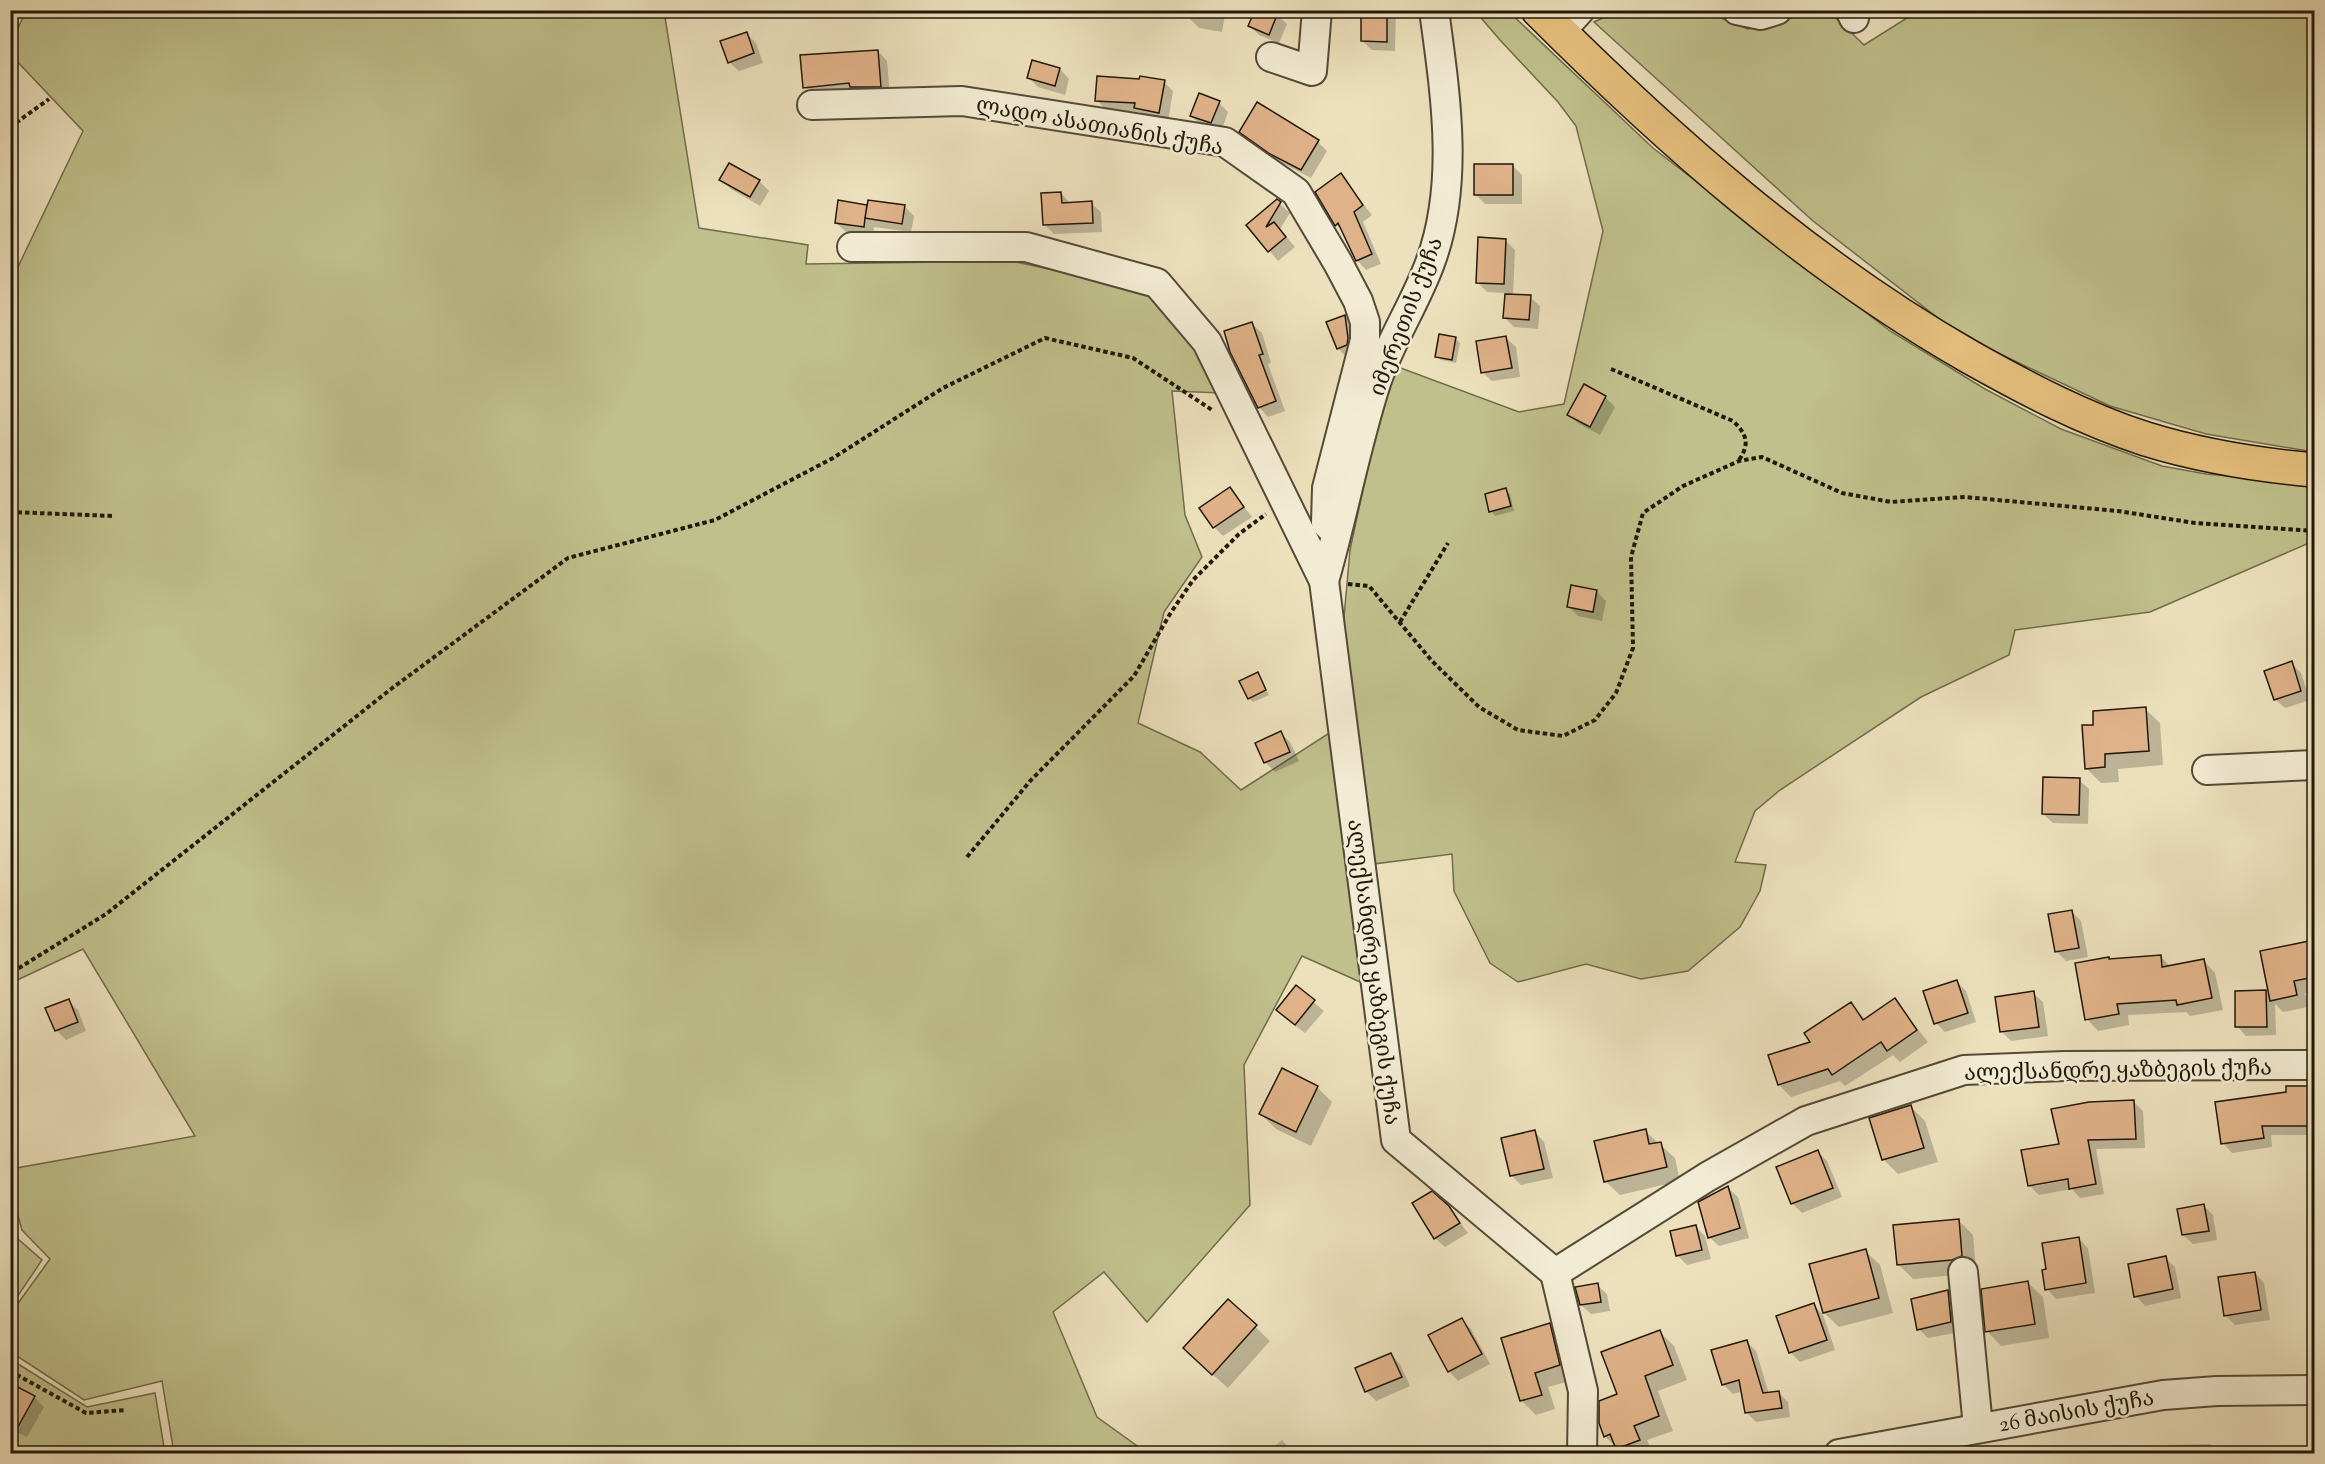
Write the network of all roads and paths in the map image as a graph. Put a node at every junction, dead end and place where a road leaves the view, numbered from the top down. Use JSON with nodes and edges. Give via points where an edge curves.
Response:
{"nodes":[{"id":1,"x":1317,"y":10,"type":"edge"},
{"id":2,"x":1434,"y":10,"type":"edge"},
{"id":3,"x":1737,"y":10,"type":"edge"},
{"id":4,"x":1777,"y":10,"type":"edge"},
{"id":5,"x":1559,"y":18,"type":"edge"},
{"id":6,"x":1271,"y":57,"type":"dead end"},
{"id":7,"x":49,"y":99,"type":"dead end"},
{"id":8,"x":812,"y":105,"type":"dead end"},
{"id":9,"x":10,"y":127,"type":"edge"},
{"id":10,"x":852,"y":247,"type":"dead end"},
{"id":11,"x":1611,"y":369,"type":"dead end"},
{"id":12,"x":1218,"y":416,"type":"dead end"},
{"id":13,"x":1739,"y":460,"type":"junction"},
{"id":14,"x":2314,"y":470,"type":"edge"},
{"id":15,"x":1283,"y":501,"type":"junction"},
{"id":16,"x":10,"y":512,"type":"edge"},
{"id":17,"x":114,"y":516,"type":"dead end"},
{"id":18,"x":2314,"y":531,"type":"edge"},
{"id":19,"x":1336,"y":533,"type":"junction"},
{"id":20,"x":1448,"y":543,"type":"dead end"},
{"id":21,"x":1324,"y":581,"type":"junction"},
{"id":22,"x":1400,"y":621,"type":"junction"},
{"id":23,"x":2314,"y":765,"type":"edge"},
{"id":24,"x":2207,"y":770,"type":"dead end"},
{"id":25,"x":967,"y":857,"type":"dead end"},
{"id":26,"x":10,"y":979,"type":"edge"},
{"id":27,"x":2314,"y":1065,"type":"edge"},
{"id":28,"x":1963,"y":1272,"type":"dead end"},
{"id":29,"x":1555,"y":1273,"type":"junction"},
{"id":30,"x":10,"y":1371,"type":"edge"},
{"id":31,"x":2314,"y":1390,"type":"edge"},
{"id":32,"x":126,"y":1410,"type":"dead end"},
{"id":33,"x":1978,"y":1427,"type":"junction"},
{"id":34,"x":1582,"y":1454,"type":"edge"},
{"id":35,"x":1839,"y":1454,"type":"edge"}],
"edges":[{"from":1,"to":6,"type":"street","via":[[1312,71]]},
{"from":2,"to":19,"type":"street","name":"იმერეთის ქუჩა","via":[[1447,128],[1447,175],[1439,232],[1430,263],[1376,384]]},
{"from":3,"to":4,"type":"street","via":[[1761,15]]},
{"from":5,"to":14,"type":"highway","via":[[1642,112],[1757,210],[1856,286],[1961,351],[2059,404],[2147,439],[2235,460]]},
{"from":7,"to":9,"type":"path"},
{"from":8,"to":19,"type":"street","name":"ლადო ასათიანის ქუჩა","via":[[962,101],[1225,142],[1296,192],[1338,263],[1365,322],[1365,340],[1325,498],[1326,523]]},
{"from":10,"to":15,"type":"street","via":[[1026,247],[1157,283],[1207,342]]},
{"from":11,"to":13,"type":"path","via":[[1733,421],[1746,441]]},
{"from":12,"to":26,"type":"path","via":[[1133,358],[1045,338],[943,388],[833,458],[715,520],[568,558],[391,689],[106,914],[11,973]]},
{"from":13,"to":18,"type":"path","via":[[1762,457],[1842,493],[1891,502],[1965,497],[2118,511],[2195,523]]},
{"from":13,"to":22,"type":"path","via":[[1683,486],[1643,513],[1631,557],[1633,648],[1616,693],[1595,720],[1563,736],[1518,730],[1479,708],[1432,661]]},
{"from":15,"to":21,"type":"street"},
{"from":15,"to":25,"type":"path","via":[[1239,534],[1192,580],[1134,676],[1031,780]]},
{"from":16,"to":17,"type":"path"},
{"from":19,"to":21,"type":"street","name":"იმერეთის ქუჩა"},
{"from":20,"to":22,"type":"path"},
{"from":21,"to":22,"type":"path","via":[[1369,586]]},
{"from":21,"to":29,"type":"street","name":"ალექსანდრე ყაზბეგის ქუჩა","via":[[1396,1140]]},
{"from":23,"to":24,"type":"street"},
{"from":27,"to":29,"type":"street","name":"ალექსანდრე ყაზბეგის ქუჩა","via":[[1964,1070],[1806,1121],[1707,1177]]},
{"from":28,"to":33,"type":"street"},
{"from":29,"to":34,"type":"street","via":[[1583,1392]]},
{"from":30,"to":32,"type":"path","via":[[86,1413]]},
{"from":31,"to":33,"type":"street","name":"26 მაისის ქუჩა","via":[[2163,1395]]},
{"from":33,"to":35,"type":"street","name":"26 მაისის ქუჩა"}]}
